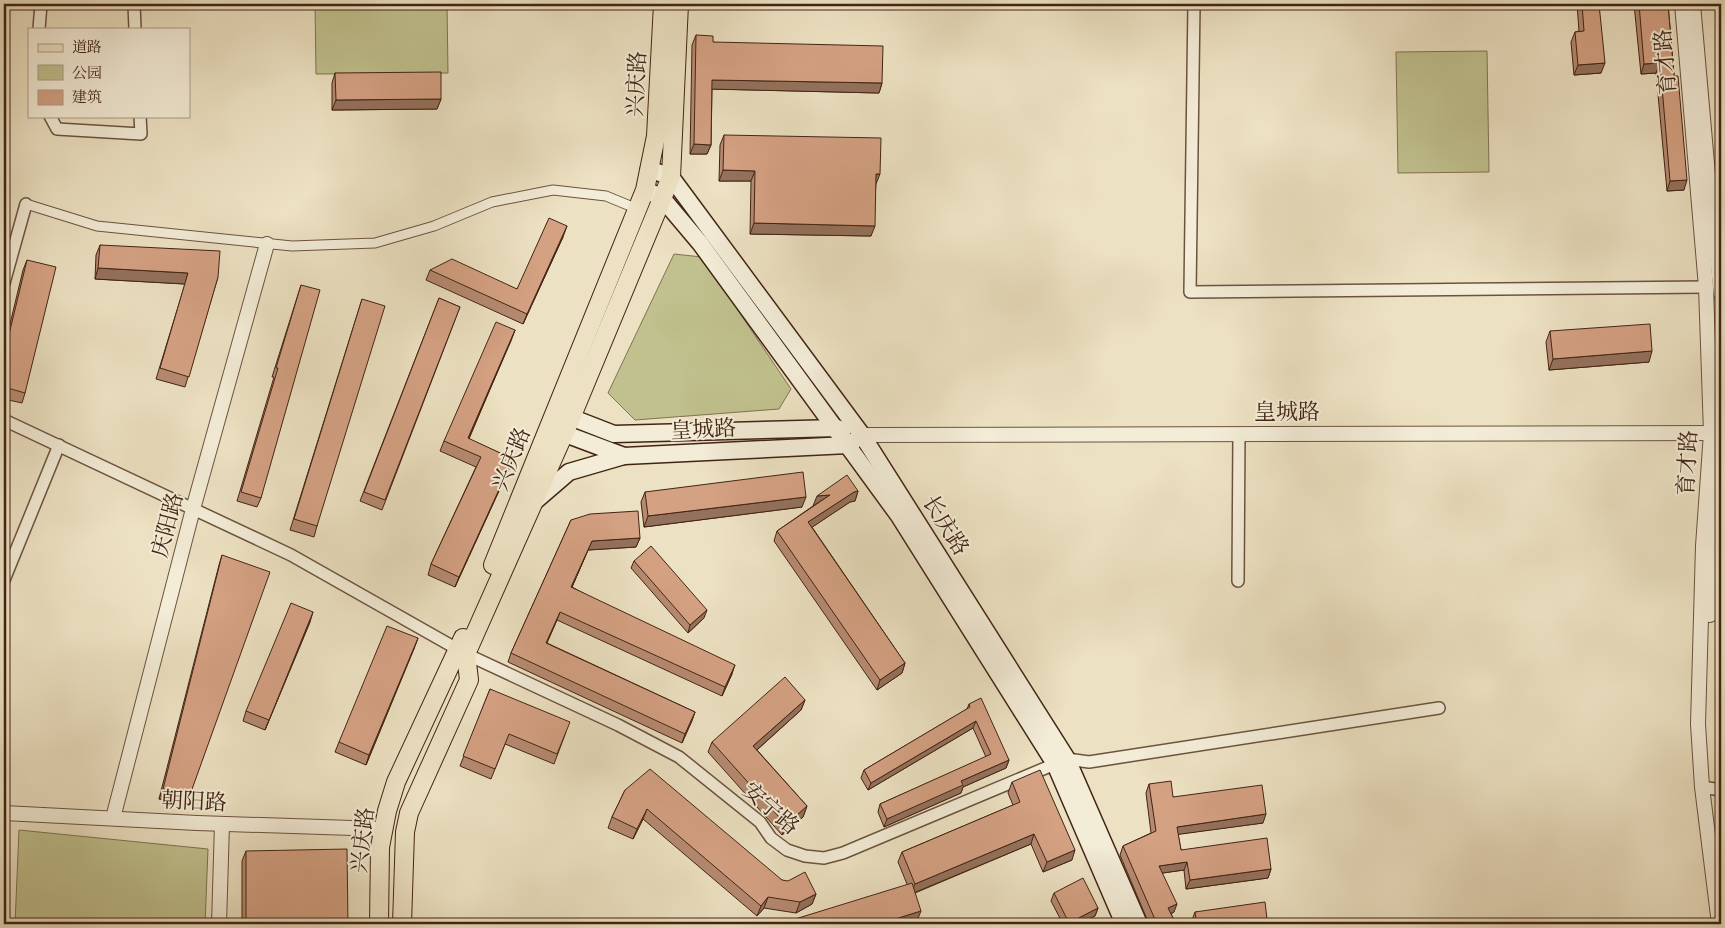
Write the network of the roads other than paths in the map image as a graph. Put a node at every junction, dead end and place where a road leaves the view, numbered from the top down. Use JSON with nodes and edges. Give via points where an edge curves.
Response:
{"nodes":[{"id":1,"x":41,"y":4,"type":"edge"},
{"id":2,"x":134,"y":4,"type":"edge"},
{"id":3,"x":664,"y":4,"type":"edge"},
{"id":4,"x":679,"y":4,"type":"edge"},
{"id":5,"x":1194,"y":4,"type":"edge"},
{"id":6,"x":1682,"y":4,"type":"edge"},
{"id":7,"x":1693,"y":4,"type":"edge"},
{"id":8,"x":38,"y":28,"type":"edge"},
{"id":9,"x":135,"y":28,"type":"edge"},
{"id":10,"x":51,"y":118,"type":"edge"},
{"id":11,"x":140,"y":118,"type":"edge"},
{"id":12,"x":649,"y":169,"type":"junction"},
{"id":13,"x":671,"y":177,"type":"junction"},
{"id":14,"x":645,"y":190,"type":"junction"},
{"id":15,"x":662,"y":198,"type":"junction"},
{"id":16,"x":26,"y":204,"type":"joint"},
{"id":17,"x":637,"y":209,"type":"junction"},
{"id":18,"x":654,"y":216,"type":"junction"},
{"id":19,"x":267,"y":244,"type":"junction"},
{"id":20,"x":4,"y":283,"type":"edge"},
{"id":21,"x":1706,"y":287,"type":"junction"},
{"id":22,"x":1721,"y":294,"type":"edge"},
{"id":23,"x":4,"y":420,"type":"edge"},
{"id":24,"x":560,"y":423,"type":"junction"},
{"id":25,"x":836,"y":428,"type":"junction"},
{"id":26,"x":1240,"y":434,"type":"junction"},
{"id":27,"x":862,"y":435,"type":"junction"},
{"id":28,"x":1718,"y":435,"type":"edge"},
{"id":29,"x":59,"y":444,"type":"junction"},
{"id":30,"x":848,"y":444,"type":"junction"},
{"id":31,"x":624,"y":456,"type":"junction"},
{"id":32,"x":533,"y":503,"type":"junction"},
{"id":33,"x":193,"y":509,"type":"junction"},
{"id":34,"x":4,"y":580,"type":"edge"},
{"id":35,"x":1238,"y":581,"type":"dead end"},
{"id":36,"x":462,"y":652,"type":"junction"},
{"id":37,"x":1439,"y":708,"type":"dead end"},
{"id":38,"x":1061,"y":762,"type":"junction"},
{"id":39,"x":1711,"y":788,"type":"edge"},
{"id":40,"x":4,"y":813,"type":"edge"},
{"id":41,"x":113,"y":818,"type":"junction"},
{"id":42,"x":222,"y":827,"type":"junction"},
{"id":43,"x":382,"y":832,"type":"junction"},
{"id":44,"x":1721,"y":892,"type":"edge"},
{"id":45,"x":219,"y":924,"type":"edge"},
{"id":46,"x":378,"y":924,"type":"edge"},
{"id":47,"x":402,"y":924,"type":"edge"},
{"id":48,"x":1124,"y":924,"type":"edge"},
{"id":49,"x":1139,"y":924,"type":"edge"},
{"id":50,"x":1718,"y":924,"type":"edge"}],
"edges":[{"from":1,"to":8,"type":"street"},
{"from":2,"to":9,"type":"street"},
{"from":3,"to":12,"type":"main road","name":"兴庆路","via":[[656,136]]},
{"from":4,"to":13,"type":"main road"},
{"from":5,"to":21,"type":"street","via":[[1190,292]]},
{"from":6,"to":21,"type":"street","name":"育才路"},
{"from":7,"to":22,"type":"street"},
{"from":10,"to":11,"type":"street","via":[[57,129],[141,134]]},
{"from":12,"to":13,"type":"main road"},
{"from":12,"to":14,"type":"main road","name":"兴庆路"},
{"from":13,"to":15,"type":"main road","name":"兴庆路"},
{"from":13,"to":27,"type":"main road","name":"长庆路"},
{"from":14,"to":15,"type":"main road"},
{"from":14,"to":17,"type":"main road","name":"兴庆路"},
{"from":15,"to":18,"type":"main road","name":"兴庆路"},
{"from":15,"to":25,"type":"main road","via":[[700,243]]},
{"from":16,"to":19,"type":"street","via":[[97,226]]},
{"from":16,"to":20,"type":"street"},
{"from":17,"to":18,"type":"street"},
{"from":17,"to":19,"type":"street","via":[[606,196],[553,190],[492,202],[434,226],[375,243]]},
{"from":17,"to":24,"type":"main road","name":"兴庆路"},
{"from":18,"to":24,"type":"main road","name":"兴庆路"},
{"from":19,"to":33,"type":"street","name":"庆阳路"},
{"from":21,"to":28,"type":"street","name":"育才路"},
{"from":23,"to":29,"type":"street","name":"安宁路"},
{"from":24,"to":25,"type":"main road","name":"皇城路","via":[[614,434]]},
{"from":24,"to":31,"type":"main road","name":"皇城路"},
{"from":24,"to":32,"type":"main road","name":"兴庆路"},
{"from":24,"to":36,"type":"main road","name":"兴庆路"},
{"from":25,"to":27,"type":"main road","name":"皇城路"},
{"from":25,"to":30,"type":"main road"},
{"from":26,"to":27,"type":"street","name":"皇城路"},
{"from":26,"to":28,"type":"street","name":"皇城路"},
{"from":26,"to":35,"type":"street"},
{"from":27,"to":30,"type":"main road","name":"皇城路"},
{"from":27,"to":38,"type":"main road","name":"长庆路"},
{"from":28,"to":39,"type":"street","name":"育才路","via":[[1703,546],[1699,661],[1698,724]]},
{"from":29,"to":33,"type":"street","name":"安宁路"},
{"from":29,"to":34,"type":"street"},
{"from":30,"to":31,"type":"main road","name":"皇城路"},
{"from":30,"to":38,"type":"main road"},
{"from":31,"to":32,"type":"main road","via":[[568,472]]},
{"from":32,"to":36,"type":"main road","name":"兴庆路"},
{"from":33,"to":36,"type":"street","name":"安宁路","via":[[290,555]]},
{"from":33,"to":41,"type":"street","name":"庆阳路"},
{"from":36,"to":38,"type":"street","name":"安宁路","via":[[679,757],[760,822],[787,850],[805,856],[824,858],[843,853]]},
{"from":36,"to":43,"type":"main road","name":"兴庆路","via":[[448,668],[396,782]]},
{"from":36,"to":47,"type":"main road","name":"兴庆路","via":[[469,680],[409,813],[405,832]]},
{"from":37,"to":38,"type":"street","via":[[1088,762]]},
{"from":38,"to":48,"type":"main road"},
{"from":38,"to":49,"type":"main road","name":"长庆路"},
{"from":39,"to":44,"type":"street"},
{"from":39,"to":50,"type":"street","name":"育才路"},
{"from":40,"to":41,"type":"street","name":"朝阳路"},
{"from":41,"to":42,"type":"street","name":"朝阳路"},
{"from":42,"to":43,"type":"street","name":"朝阳路"},
{"from":42,"to":45,"type":"street"},
{"from":43,"to":46,"type":"main road","name":"兴庆路"}]}
